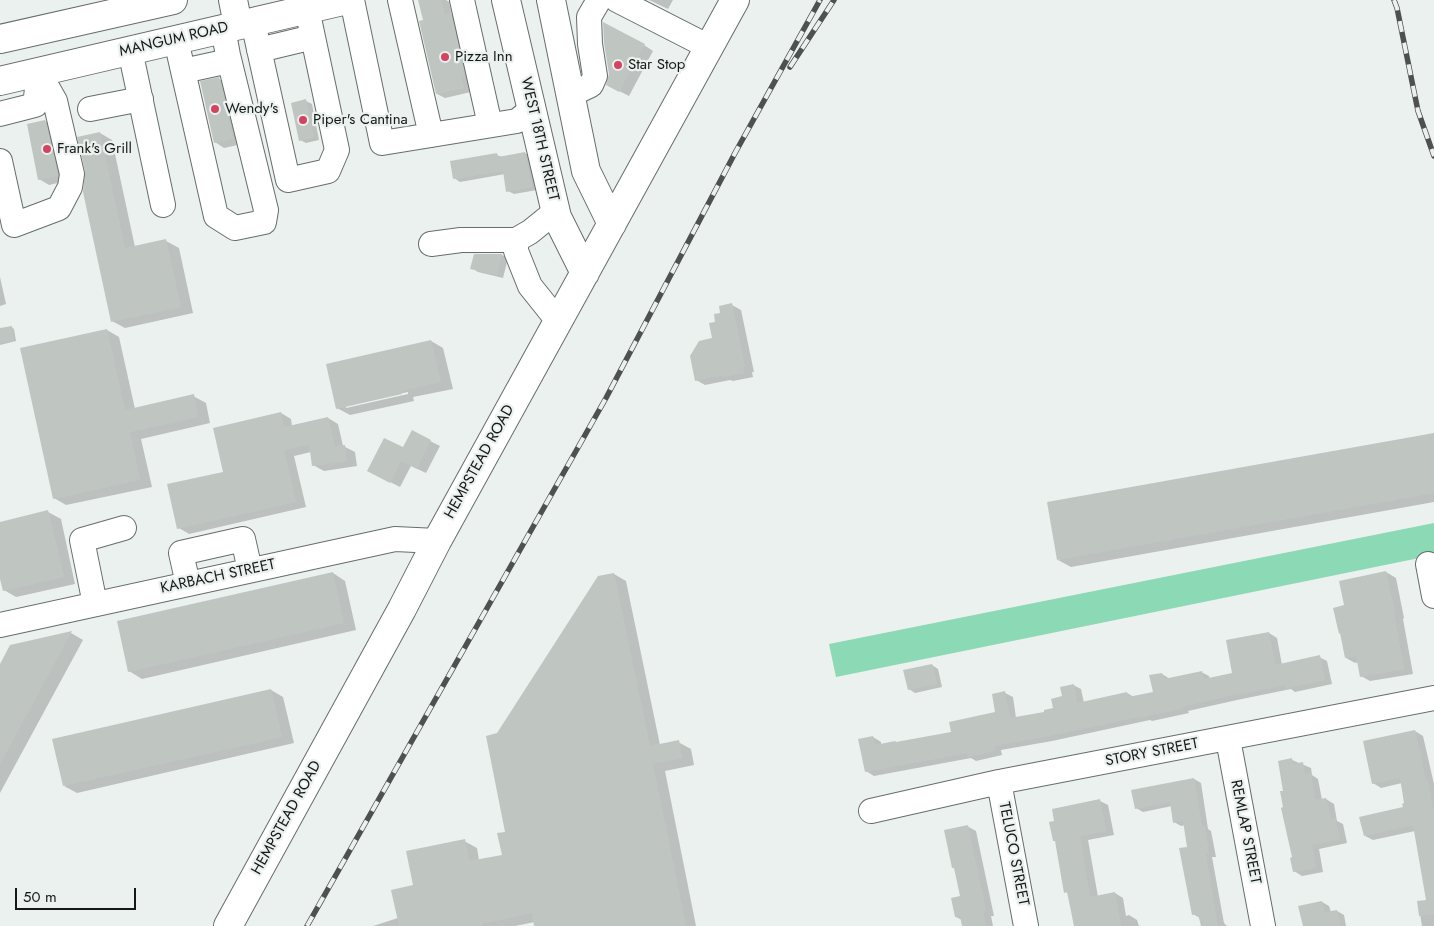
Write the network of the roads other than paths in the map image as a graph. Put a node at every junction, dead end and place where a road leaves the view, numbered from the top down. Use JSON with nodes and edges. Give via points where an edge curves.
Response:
{"nodes":[{"id":1,"x":173,"y":0,"type":"edge"},
{"id":2,"x":347,"y":0,"type":"edge"},
{"id":3,"x":352,"y":0,"type":"edge"},
{"id":4,"x":400,"y":0,"type":"edge"},
{"id":5,"x":462,"y":0,"type":"edge"},
{"id":6,"x":506,"y":0,"type":"edge"},
{"id":7,"x":551,"y":0,"type":"edge"},
{"id":8,"x":599,"y":0,"type":"edge"},
{"id":9,"x":618,"y":0,"type":"edge"},
{"id":10,"x":735,"y":0,"type":"edge"},
{"id":11,"x":307,"y":9,"type":"junction"},
{"id":12,"x":237,"y":19,"type":"edge"},
{"id":13,"x":313,"y":37,"type":"junction"},
{"id":14,"x":0,"y":39,"type":"edge"},
{"id":15,"x":176,"y":40,"type":"junction"},
{"id":16,"x":709,"y":47,"type":"junction"},
{"id":17,"x":130,"y":50,"type":"junction"},
{"id":18,"x":260,"y":50,"type":"junction"},
{"id":19,"x":229,"y":61,"type":"junction"},
{"id":20,"x":183,"y":71,"type":"junction"},
{"id":21,"x":39,"y":73,"type":"junction"},
{"id":22,"x":0,"y":81,"type":"edge"},
{"id":23,"x":570,"y":95,"type":"junction"},
{"id":24,"x":141,"y":99,"type":"junction"},
{"id":25,"x":90,"y":109,"type":"dead end"},
{"id":26,"x":532,"y":109,"type":"junction"},
{"id":27,"x":0,"y":114,"type":"edge"},
{"id":28,"x":490,"y":125,"type":"junction"},
{"id":29,"x":431,"y":135,"type":"junction"},
{"id":30,"x":0,"y":161,"type":"edge"},
{"id":31,"x":163,"y":205,"type":"dead end"},
{"id":32,"x":556,"y":211,"type":"junction"},
{"id":33,"x":612,"y":224,"type":"junction"},
{"id":34,"x":516,"y":240,"type":"junction"},
{"id":35,"x":431,"y":244,"type":"dead end"},
{"id":36,"x":584,"y":273,"type":"junction"},
{"id":37,"x":558,"y":321,"type":"junction"},
{"id":38,"x":124,"y":528,"type":"dead end"},
{"id":39,"x":437,"y":540,"type":"junction"},
{"id":40,"x":1428,"y":564,"type":"dead end"},
{"id":41,"x":250,"y":570,"type":"junction"},
{"id":42,"x":188,"y":584,"type":"junction"},
{"id":43,"x":1434,"y":596,"type":"edge"},
{"id":44,"x":95,"y":604,"type":"junction"},
{"id":45,"x":0,"y":625,"type":"edge"},
{"id":46,"x":1434,"y":698,"type":"edge"},
{"id":47,"x":1228,"y":739,"type":"junction"},
{"id":48,"x":999,"y":782,"type":"junction"},
{"id":49,"x":872,"y":811,"type":"dead end"},
{"id":50,"x":232,"y":924,"type":"edge"},
{"id":51,"x":1026,"y":926,"type":"edge"},
{"id":52,"x":1263,"y":926,"type":"edge"}],
"edges":[{"from":1,"to":14,"type":"main road"},
{"from":2,"to":11,"type":"main road","name":"MANGUM ROAD"},
{"from":3,"to":29,"type":"street","via":[[382,143]]},
{"from":4,"to":29,"type":"street"},
{"from":5,"to":28,"type":"street"},
{"from":6,"to":26,"type":"main road","name":"WEST 18TH STREET"},
{"from":7,"to":23,"type":"main road"},
{"from":8,"to":23,"type":"street","via":[[589,17],[595,76],[591,84]]},
{"from":9,"to":16,"type":"street"},
{"from":10,"to":16,"type":"main road","name":"HEMPSTEAD ROAD"},
{"from":11,"to":12,"type":"main road","name":"MANGUM ROAD"},
{"from":11,"to":13,"type":"street"},
{"from":12,"to":15,"type":"main road","name":"MANGUM ROAD"},
{"from":12,"to":18,"type":"street"},
{"from":12,"to":19,"type":"street"},
{"from":13,"to":18,"type":"street"},
{"from":13,"to":18,"type":"street","via":[[338,150],[328,171],[288,180]]},
{"from":15,"to":17,"type":"main road","name":"MANGUM ROAD"},
{"from":15,"to":20,"type":"street"},
{"from":16,"to":33,"type":"main road","name":"HEMPSTEAD ROAD"},
{"from":17,"to":21,"type":"main road","name":"MANGUM ROAD"},
{"from":17,"to":24,"type":"street"},
{"from":19,"to":20,"type":"street"},
{"from":19,"to":20,"type":"street","via":[[266,210],[264,222],[235,228],[216,216]]},
{"from":21,"to":22,"type":"main road","name":"MANGUM ROAD"},
{"from":21,"to":27,"type":"street","via":[[34,105]]},
{"from":21,"to":30,"type":"street","via":[[55,101],[72,174],[70,187],[59,208],[14,225]]},
{"from":23,"to":26,"type":"main road"},
{"from":23,"to":33,"type":"main road","via":[[586,171]]},
{"from":24,"to":25,"type":"street"},
{"from":24,"to":31,"type":"street"},
{"from":26,"to":28,"type":"street","via":[[517,121]]},
{"from":26,"to":32,"type":"main road","name":"WEST 18TH STREET"},
{"from":28,"to":29,"type":"street"},
{"from":32,"to":34,"type":"street"},
{"from":32,"to":36,"type":"main road","name":"WEST 18TH STREET"},
{"from":33,"to":36,"type":"main road","name":"HEMPSTEAD ROAD"},
{"from":34,"to":35,"type":"street","via":[[461,240]]},
{"from":34,"to":37,"type":"street","via":[[516,251],[530,286]]},
{"from":36,"to":37,"type":"main road","name":"HEMPSTEAD ROAD"},
{"from":37,"to":39,"type":"main road","name":"HEMPSTEAD ROAD"},
{"from":38,"to":44,"type":"street","via":[[82,540]]},
{"from":39,"to":41,"type":"street","name":"KARBACH STREET","via":[[394,539]]},
{"from":39,"to":50,"type":"main road","name":"HEMPSTEAD ROAD"},
{"from":40,"to":43,"type":"street"},
{"from":41,"to":42,"type":"street","name":"KARBACH STREET"},
{"from":41,"to":42,"type":"street","via":[[243,539],[181,553]]},
{"from":42,"to":44,"type":"street","name":"KARBACH STREET"},
{"from":44,"to":45,"type":"street","name":"KARBACH STREET"},
{"from":46,"to":47,"type":"street","name":"STORY STREET"},
{"from":47,"to":48,"type":"street","name":"STORY STREET"},
{"from":47,"to":52,"type":"street","name":"REMLAP STREET"},
{"from":48,"to":49,"type":"street","name":"STORY STREET"},
{"from":48,"to":51,"type":"street","name":"TELUCO STREET"}]}
